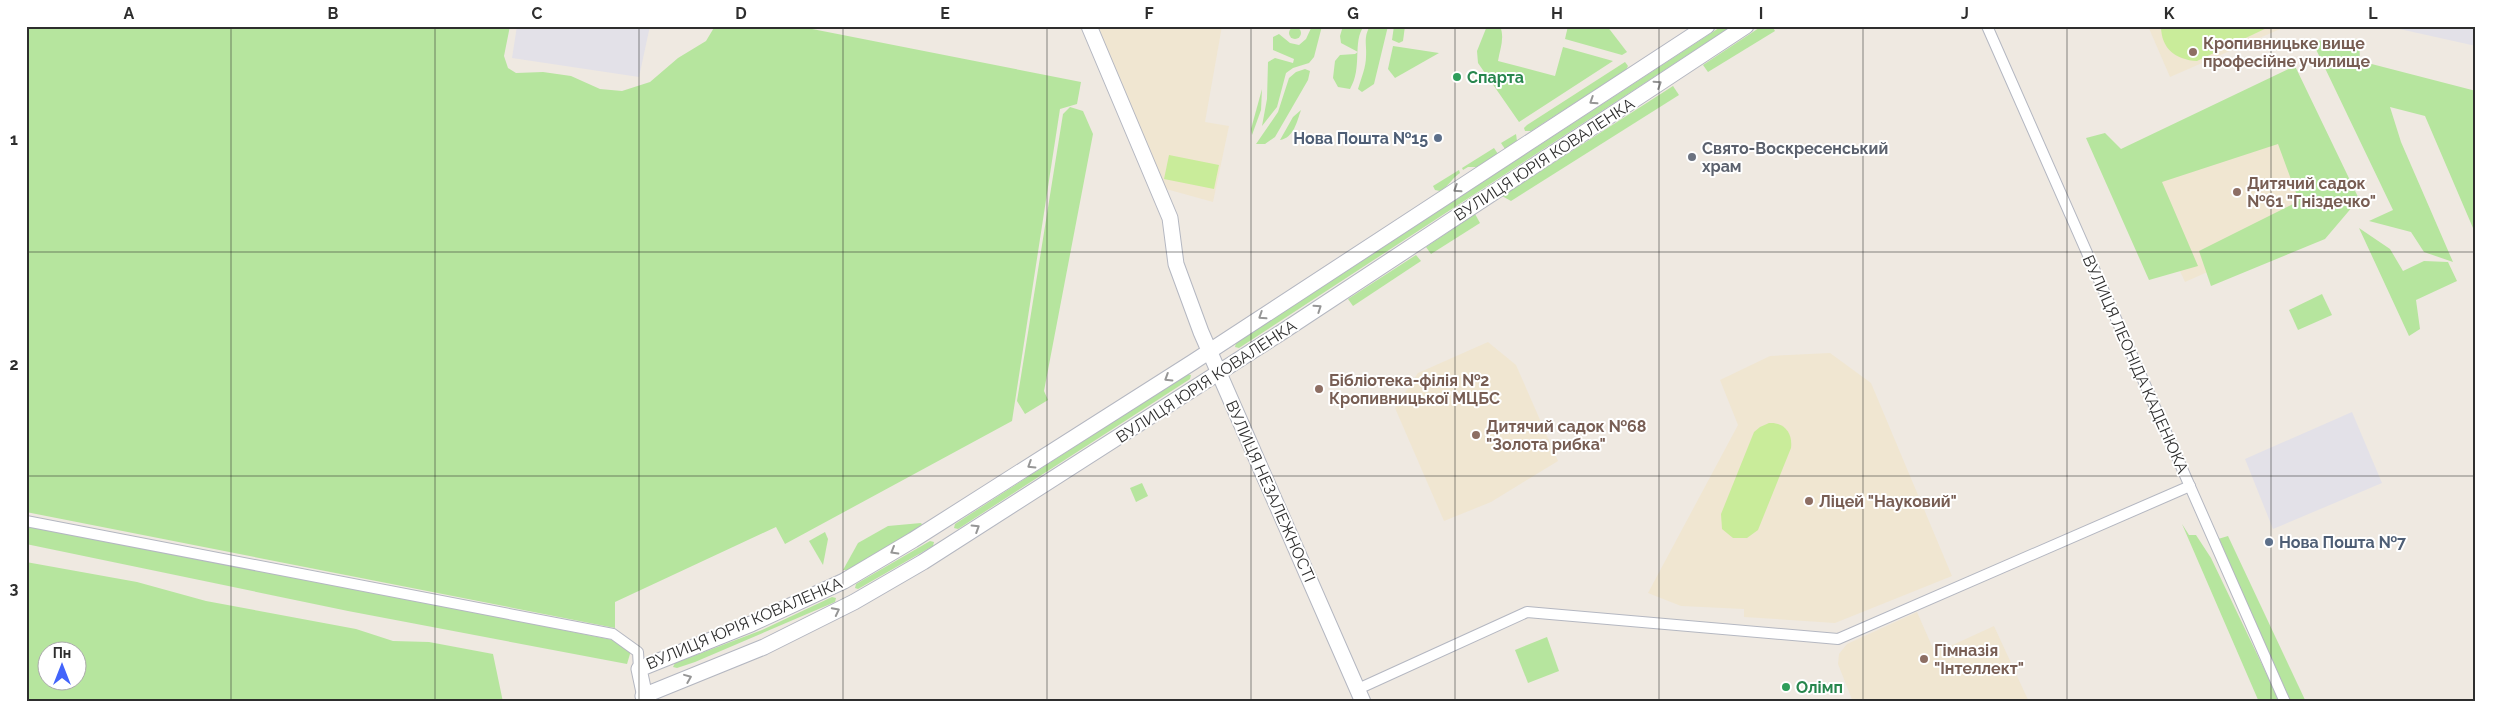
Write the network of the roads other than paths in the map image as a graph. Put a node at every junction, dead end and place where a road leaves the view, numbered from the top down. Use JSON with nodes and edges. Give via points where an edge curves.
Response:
{"nodes":[{"id":1,"x":1089,"y":26,"type":"edge"},
{"id":2,"x":1707,"y":26,"type":"edge"},
{"id":3,"x":1746,"y":26,"type":"edge"},
{"id":4,"x":1987,"y":26,"type":"edge"},
{"id":5,"x":1209,"y":351,"type":"junction"},
{"id":6,"x":1218,"y":373,"type":"junction"},
{"id":7,"x":2190,"y":486,"type":"junction"},
{"id":8,"x":26,"y":521,"type":"edge"},
{"id":9,"x":639,"y":669,"type":"junction"},
{"id":10,"x":1360,"y":695,"type":"edge"},
{"id":11,"x":644,"y":699,"type":"edge"},
{"id":12,"x":2285,"y":702,"type":"edge"}],
"edges":[{"from":1,"to":5,"type":"street","name":"ВУЛИЦЯ НЕЗАЛЕЖНОСТІ","via":[[1170,218],[1176,264]]},
{"from":2,"to":5,"type":"street","name":"ВУЛИЦЯ ЮРІЯ КОВАЛЕНКА","one_way":true},
{"from":6,"to":3,"type":"street","name":"ВУЛИЦЯ ЮРІЯ КОВАЛЕНКА","one_way":true},
{"from":4,"to":7,"type":"street","name":"ВУЛИЦЯ ЛЕОНІДА КАДЕНЮКА"},
{"from":5,"to":6,"type":"street","name":"ВУЛИЦЯ НЕЗАЛЕЖНОСТІ"},
{"from":5,"to":9,"type":"street","name":"ВУЛИЦЯ ЮРІЯ КОВАЛЕНКА","one_way":true,"via":[[844,581],[751,624]]},
{"from":6,"to":10,"type":"street","name":"ВУЛИЦЯ НЕЗАЛЕЖНОСТІ"},
{"from":11,"to":6,"type":"street","name":"ВУЛИЦЯ ЮРІЯ КОВАЛЕНКА","one_way":true,"via":[[854,602],[923,562]]},
{"from":7,"to":10,"type":"street","via":[[1838,639],[1527,612]]},
{"from":7,"to":12,"type":"street","name":"ВУЛИЦЯ ЛЕОНІДА КАДЕНЮКА"},
{"from":8,"to":9,"type":"street","via":[[613,634],[638,652]]},
{"from":9,"to":11,"type":"street"}]}
